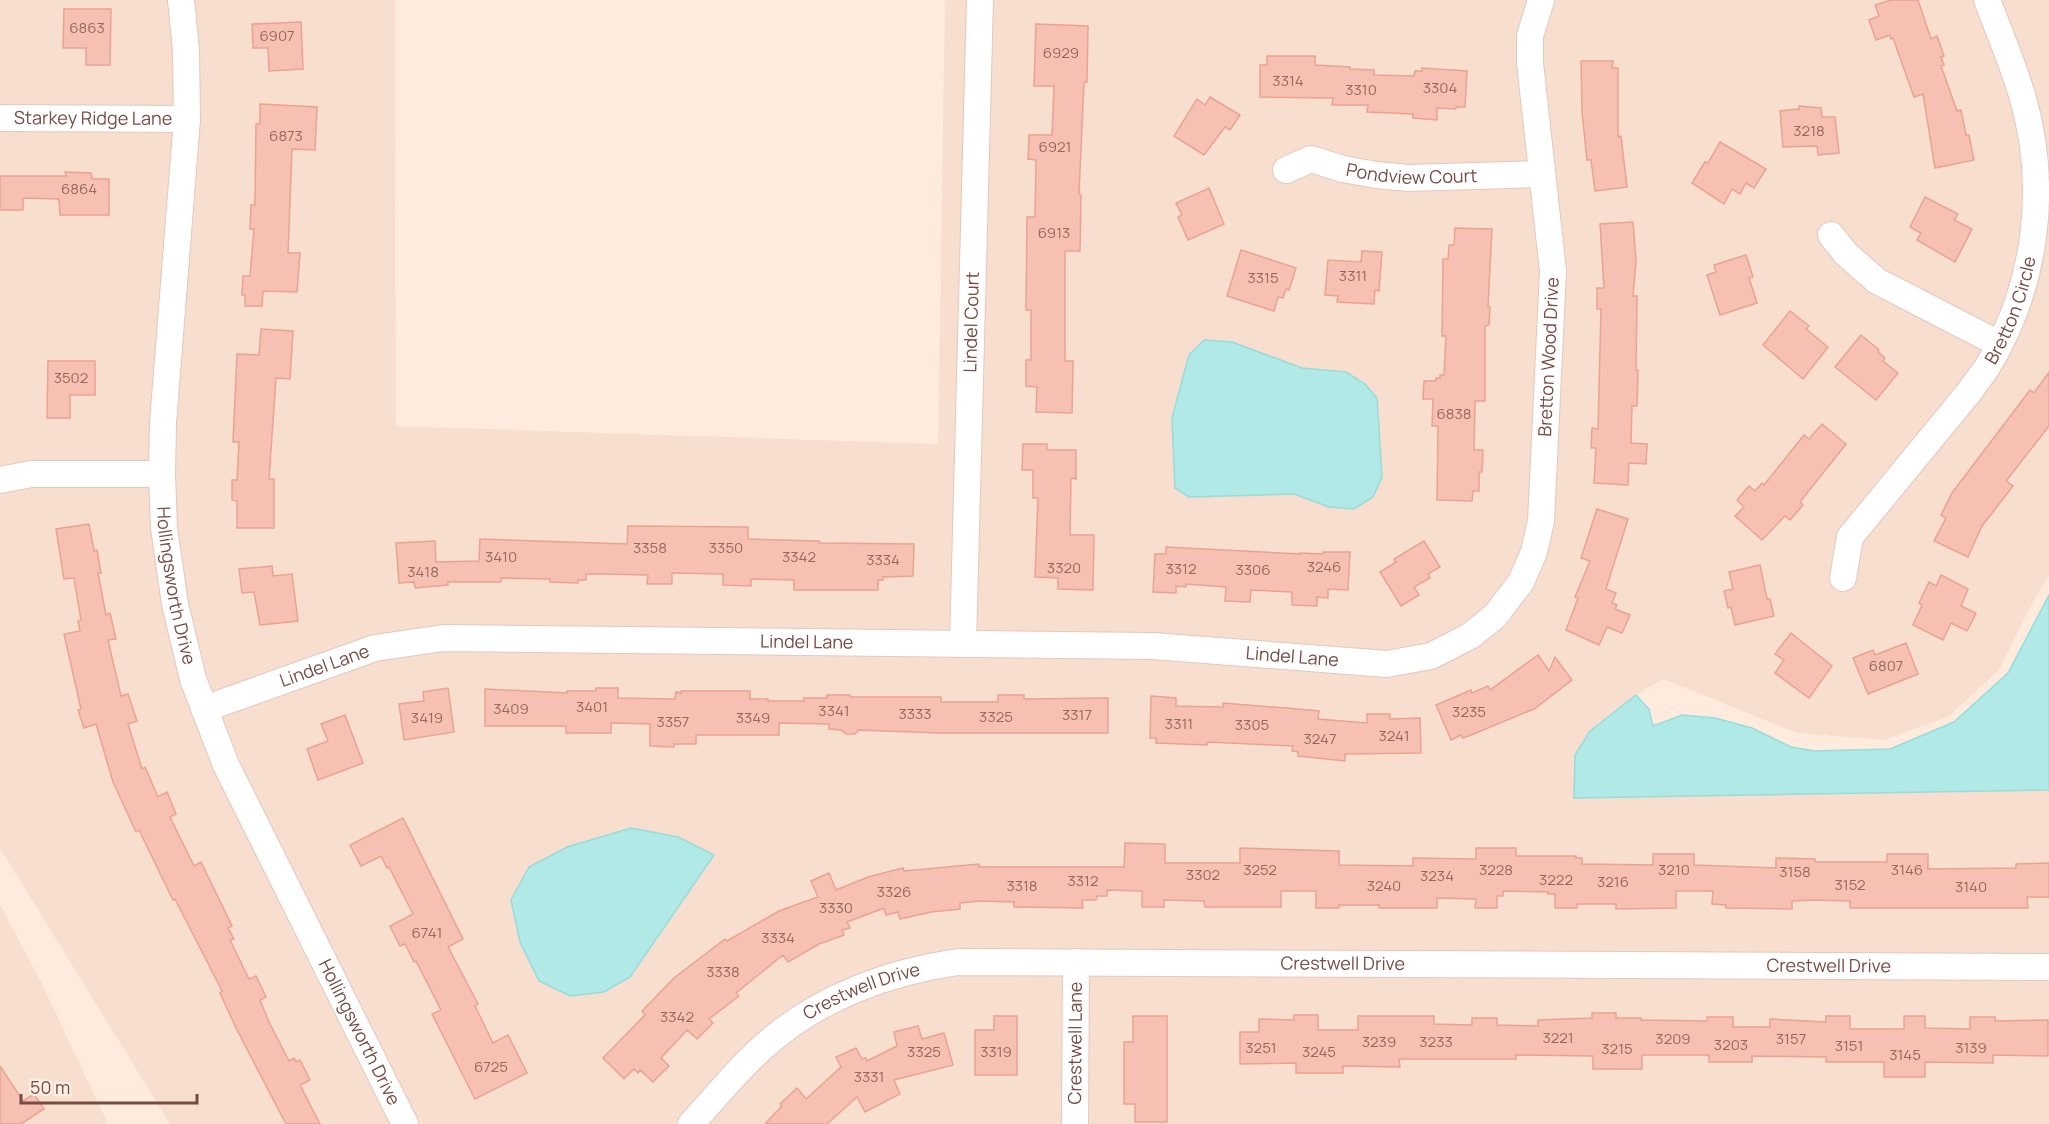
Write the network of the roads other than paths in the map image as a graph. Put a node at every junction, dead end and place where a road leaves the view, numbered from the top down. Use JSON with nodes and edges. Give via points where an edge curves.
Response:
{"nodes":[{"id":1,"x":181,"y":0,"type":"edge"},
{"id":2,"x":981,"y":0,"type":"edge"},
{"id":3,"x":1541,"y":0,"type":"edge"},
{"id":4,"x":1986,"y":0,"type":"edge"},
{"id":5,"x":0,"y":118,"type":"edge"},
{"id":6,"x":187,"y":119,"type":"junction"},
{"id":7,"x":1286,"y":170,"type":"dead end"},
{"id":8,"x":1542,"y":174,"type":"junction"},
{"id":9,"x":2042,"y":180,"type":"edge"},
{"id":10,"x":1831,"y":235,"type":"dead end"},
{"id":11,"x":1999,"y":344,"type":"junction"},
{"id":12,"x":162,"y":474,"type":"junction"},
{"id":13,"x":0,"y":480,"type":"edge"},
{"id":14,"x":1843,"y":578,"type":"dead end"},
{"id":15,"x":963,"y":644,"type":"junction"},
{"id":16,"x":1420,"y":660,"type":"joint"},
{"id":17,"x":204,"y":709,"type":"junction"},
{"id":18,"x":1076,"y":962,"type":"junction"},
{"id":19,"x":2049,"y":966,"type":"edge"},
{"id":20,"x":405,"y":1124,"type":"edge"},
{"id":21,"x":691,"y":1124,"type":"edge"},
{"id":22,"x":1075,"y":1124,"type":"edge"}],
"edges":[{"from":1,"to":6,"type":"street","name":"Hollingsworth Drive"},
{"from":2,"to":15,"type":"street","name":"Lindel Court"},
{"from":3,"to":8,"type":"street","name":"Bretton Wood Drive","via":[[1533,21],[1530,51]]},
{"from":4,"to":9,"type":"street","name":"Bretton Circle","via":[[2022,93]]},
{"from":5,"to":6,"type":"street","name":"Starkey Ridge Lane"},
{"from":6,"to":12,"type":"street","name":"Hollingsworth Drive"},
{"from":7,"to":8,"type":"street","name":"Pondview Court","via":[[1311,159],[1343,169],[1409,178]]},
{"from":8,"to":16,"type":"street","name":"Bretton Wood Drive","via":[[1553,299],[1542,510],[1534,552],[1521,582],[1495,616],[1470,636]]},
{"from":9,"to":11,"type":"street","name":"Bretton Circle","via":[[2027,271]]},
{"from":10,"to":11,"type":"street","via":[[1877,281]]},
{"from":11,"to":14,"type":"street","name":"Bretton Circle","via":[[1970,391],[1850,537]]},
{"from":12,"to":13,"type":"street","via":[[31,474]]},
{"from":12,"to":17,"type":"street","name":"Hollingsworth Drive","via":[[171,583],[184,647]]},
{"from":15,"to":16,"type":"street","name":"Lindel Lane","via":[[1153,646],[1376,664]]},
{"from":15,"to":17,"type":"street","name":"Lindel Lane","via":[[443,638],[375,648]]},
{"from":17,"to":20,"type":"street","name":"Hollingsworth Drive","via":[[237,789]]},
{"from":18,"to":19,"type":"street","name":"Crestwell Drive"},
{"from":18,"to":21,"type":"street","name":"Crestwell Drive","via":[[958,962],[913,970],[859,988],[822,1006],[771,1040]]},
{"from":18,"to":22,"type":"street","name":"Crestwell Lane"}]}
